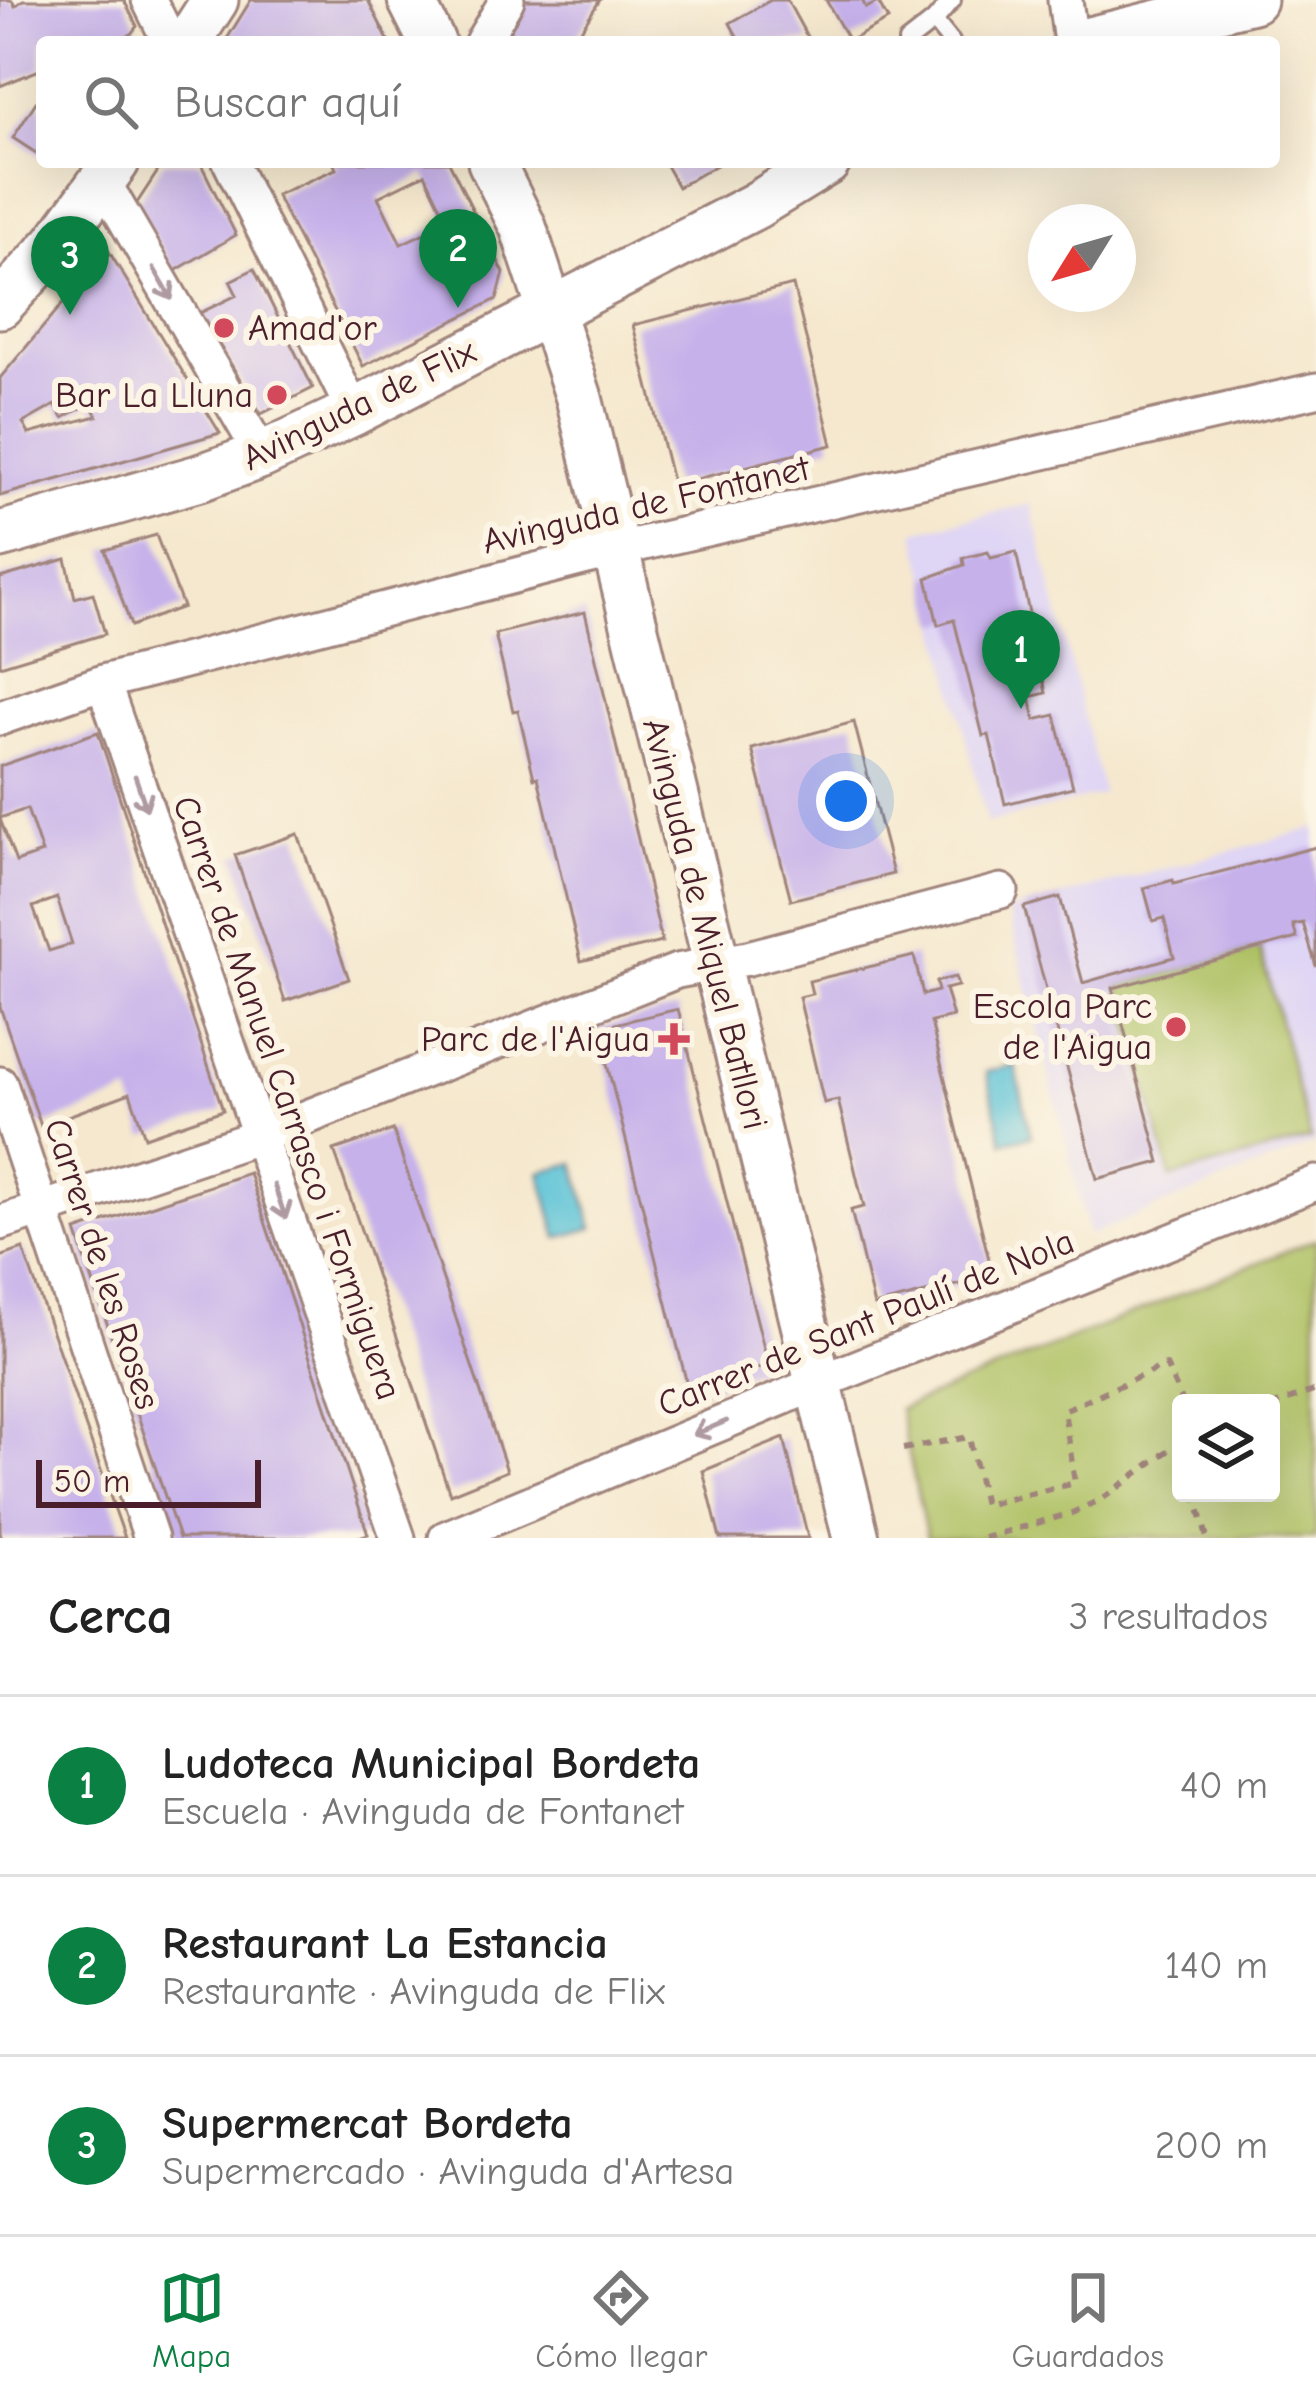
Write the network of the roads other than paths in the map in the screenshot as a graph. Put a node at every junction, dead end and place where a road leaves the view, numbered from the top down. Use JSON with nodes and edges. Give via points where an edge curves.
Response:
{"nodes":[{"id":1,"x":149,"y":0,"type":"edge"},
{"id":2,"x":215,"y":0,"type":"edge"},
{"id":3,"x":411,"y":0,"type":"edge"},
{"id":4,"x":507,"y":0,"type":"edge"},
{"id":5,"x":952,"y":0,"type":"edge"},
{"id":6,"x":1064,"y":0,"type":"edge"},
{"id":7,"x":1252,"y":0,"type":"edge"},
{"id":8,"x":934,"y":21,"type":"junction"},
{"id":9,"x":167,"y":36,"type":"edge"},
{"id":10,"x":192,"y":36,"type":"edge"},
{"id":11,"x":428,"y":36,"type":"edge"},
{"id":12,"x":486,"y":36,"type":"edge"},
{"id":13,"x":915,"y":36,"type":"edge"},
{"id":14,"x":946,"y":36,"type":"edge"},
{"id":15,"x":1070,"y":36,"type":"edge"},
{"id":16,"x":1105,"y":36,"type":"edge"},
{"id":17,"x":233,"y":168,"type":"edge"},
{"id":18,"x":494,"y":168,"type":"edge"},
{"id":19,"x":812,"y":168,"type":"edge"},
{"id":20,"x":110,"y":173,"type":"edge"},
{"id":21,"x":3,"y":291,"type":"edge"},
{"id":22,"x":550,"y":311,"type":"junction"},
{"id":23,"x":1316,"y":390,"type":"edge"},
{"id":24,"x":355,"y":412,"type":"junction"},
{"id":25,"x":262,"y":455,"type":"junction"},
{"id":26,"x":0,"y":535,"type":"edge"},
{"id":27,"x":614,"y":550,"type":"junction"},
{"id":28,"x":103,"y":682,"type":"junction"},
{"id":29,"x":0,"y":718,"type":"edge"},
{"id":30,"x":1001,"y":891,"type":"dead end"},
{"id":31,"x":714,"y":962,"type":"junction"},
{"id":32,"x":0,"y":1084,"type":"edge"},
{"id":33,"x":257,"y":1136,"type":"junction"},
{"id":34,"x":1316,"y":1184,"type":"edge"},
{"id":35,"x":43,"y":1208,"type":"junction"},
{"id":36,"x":0,"y":1223,"type":"edge"},
{"id":37,"x":818,"y":1383,"type":"junction"},
{"id":38,"x":152,"y":1538,"type":"edge"},
{"id":39,"x":398,"y":1538,"type":"edge"},
{"id":40,"x":446,"y":1538,"type":"edge"},
{"id":41,"x":856,"y":1538,"type":"edge"}],
"edges":[{"from":1,"to":9,"type":"street"},
{"from":2,"to":10,"type":"main road"},
{"from":3,"to":11,"type":"main road"},
{"from":4,"to":12,"type":"street"},
{"from":5,"to":8,"type":"lane"},
{"from":6,"to":15,"type":"street"},
{"from":7,"to":16,"type":"main road"},
{"from":8,"to":13,"type":"lane"},
{"from":8,"to":14,"type":"lane"},
{"from":17,"to":24,"type":"street"},
{"from":18,"to":22,"type":"main road","name":"Avinguda de Miquel Batllori"},
{"from":19,"to":22,"type":"main road","name":"Avinguda de Flix","via":[[761,188]]},
{"from":20,"to":21,"type":"main road"},
{"from":20,"to":25,"type":"street","one_way":true},
{"from":22,"to":24,"type":"main road","name":"Avinguda de Flix"},
{"from":22,"to":27,"type":"main road","name":"Avinguda de Miquel Batllori"},
{"from":23,"to":27,"type":"street","name":"Avinguda de Fontanet"},
{"from":24,"to":25,"type":"main road","name":"Avinguda de Flix"},
{"from":25,"to":26,"type":"main road","name":"Avinguda de Flix"},
{"from":27,"to":28,"type":"street","name":"Avinguda de Fontanet"},
{"from":27,"to":31,"type":"main road","name":"Avinguda de Miquel Batllori"},
{"from":28,"to":29,"type":"street","name":"Avinguda de Fontanet"},
{"from":28,"to":33,"type":"street","name":"Carrer de Manuel Carrasco i Formiguera","one_way":true},
{"from":30,"to":31,"type":"street"},
{"from":31,"to":33,"type":"street"},
{"from":31,"to":37,"type":"main road","name":"Avinguda de Miquel Batllori"},
{"from":32,"to":35,"type":"street","name":"Carrer de les Roses"},
{"from":33,"to":35,"type":"street"},
{"from":33,"to":39,"type":"street","name":"Carrer de Manuel Carrasco i Formiguera","one_way":true},
{"from":34,"to":37,"type":"street","name":"Carrer de Sant Paulí de Nola"},
{"from":35,"to":36,"type":"street"},
{"from":35,"to":38,"type":"street","name":"Carrer de les Roses"},
{"from":37,"to":40,"type":"street","name":"Carrer de Sant Paulí de Nola","one_way":true},
{"from":37,"to":41,"type":"main road","name":"Avinguda de Miquel Batllori"}]}
